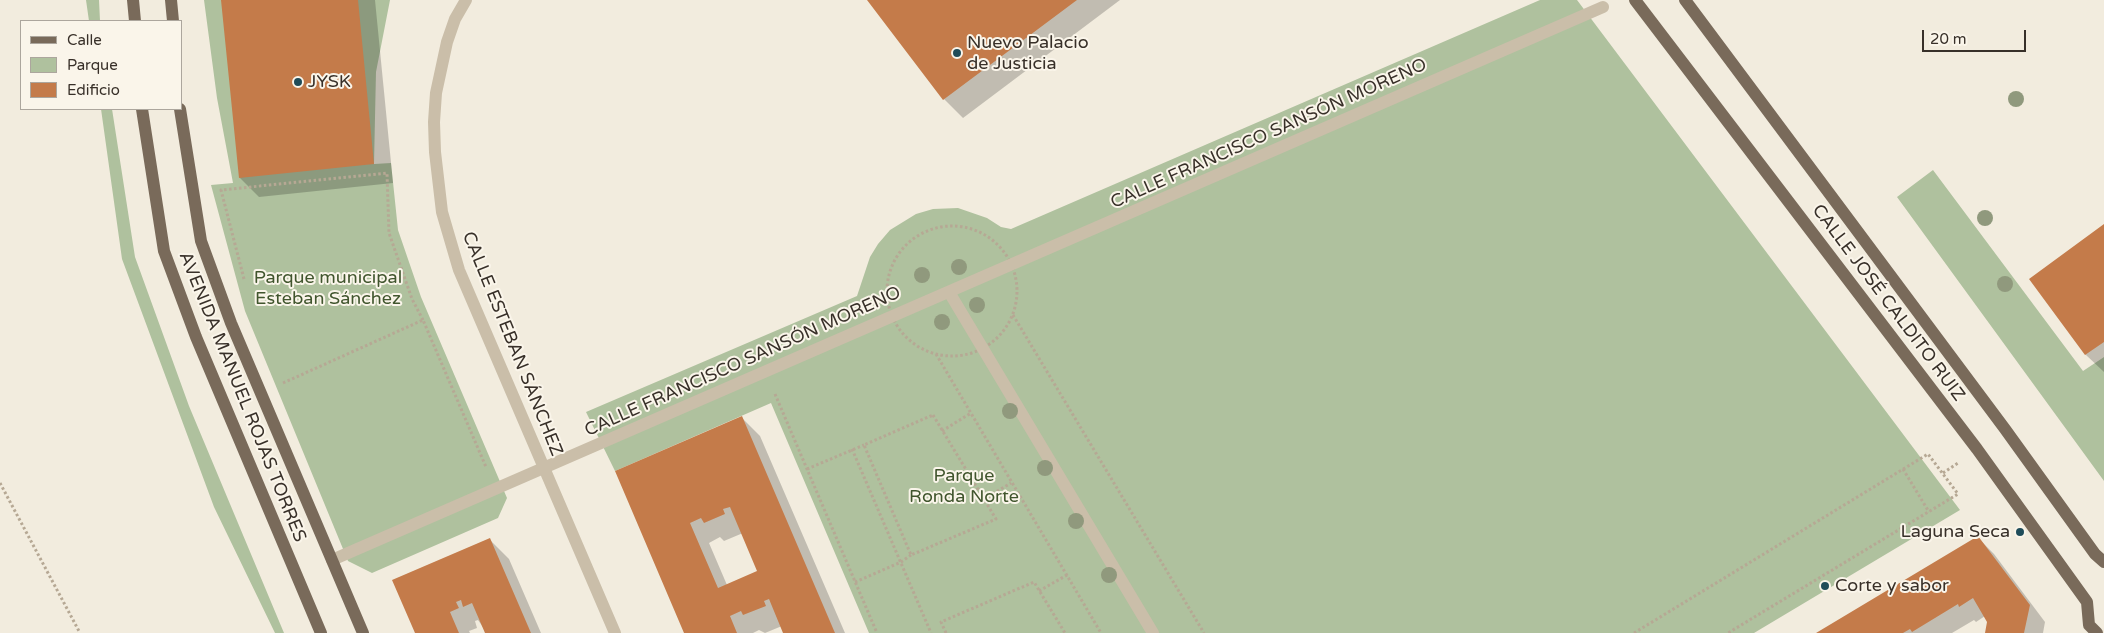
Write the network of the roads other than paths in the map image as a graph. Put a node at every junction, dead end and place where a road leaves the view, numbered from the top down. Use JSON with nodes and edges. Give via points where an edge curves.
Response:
{"nodes":[{"id":1,"x":133,"y":0,"type":"edge"},
{"id":2,"x":172,"y":0,"type":"edge"},
{"id":3,"x":466,"y":0,"type":"edge"},
{"id":4,"x":1635,"y":0,"type":"edge"},
{"id":5,"x":1685,"y":0,"type":"edge"},
{"id":6,"x":1603,"y":7,"type":"dead end"},
{"id":7,"x":135,"y":20,"type":"edge"},
{"id":8,"x":173,"y":20,"type":"edge"},
{"id":9,"x":142,"y":110,"type":"edge"},
{"id":10,"x":180,"y":110,"type":"edge"},
{"id":11,"x":948,"y":292,"type":"junction"},
{"id":12,"x":544,"y":468,"type":"junction"},
{"id":13,"x":332,"y":560,"type":"junction"},
{"id":14,"x":2104,"y":562,"type":"edge"},
{"id":15,"x":321,"y":633,"type":"edge"},
{"id":16,"x":363,"y":633,"type":"edge"},
{"id":17,"x":615,"y":633,"type":"edge"},
{"id":18,"x":1153,"y":633,"type":"edge"},
{"id":19,"x":2098,"y":633,"type":"edge"}],
"edges":[{"from":1,"to":7,"type":"main road"},
{"from":2,"to":8,"type":"main road"},
{"from":3,"to":12,"type":"street","name":"CALLE ESTEBAN SÁNCHEZ","via":[[447,42],[436,93],[435,152],[442,212],[459,270]]},
{"from":4,"to":19,"type":"main road","name":"CALLE JOSÉ CALDITO RUIZ","via":[[1977,449],[2087,602],[2089,625]]},
{"from":5,"to":14,"type":"main road","name":"CALLE JOSÉ CALDITO RUIZ"},
{"from":6,"to":11,"type":"street","name":"CALLE FRANCISCO SANSÓN MORENO"},
{"from":9,"to":15,"type":"main road","name":"AVENIDA MANUEL ROJAS TORRES","via":[[164,251],[196,337]]},
{"from":10,"to":13,"type":"main road","name":"AVENIDA MANUEL ROJAS TORRES","via":[[201,241]]},
{"from":11,"to":12,"type":"street","name":"CALLE FRANCISCO SANSÓN MORENO"},
{"from":11,"to":18,"type":"street"},
{"from":12,"to":13,"type":"street","name":"CALLE FRANCISCO SANSÓN MORENO"},
{"from":12,"to":17,"type":"street","name":"CALLE ESTEBAN SÁNCHEZ"},
{"from":13,"to":16,"type":"main road","name":"AVENIDA MANUEL ROJAS TORRES"}]}
